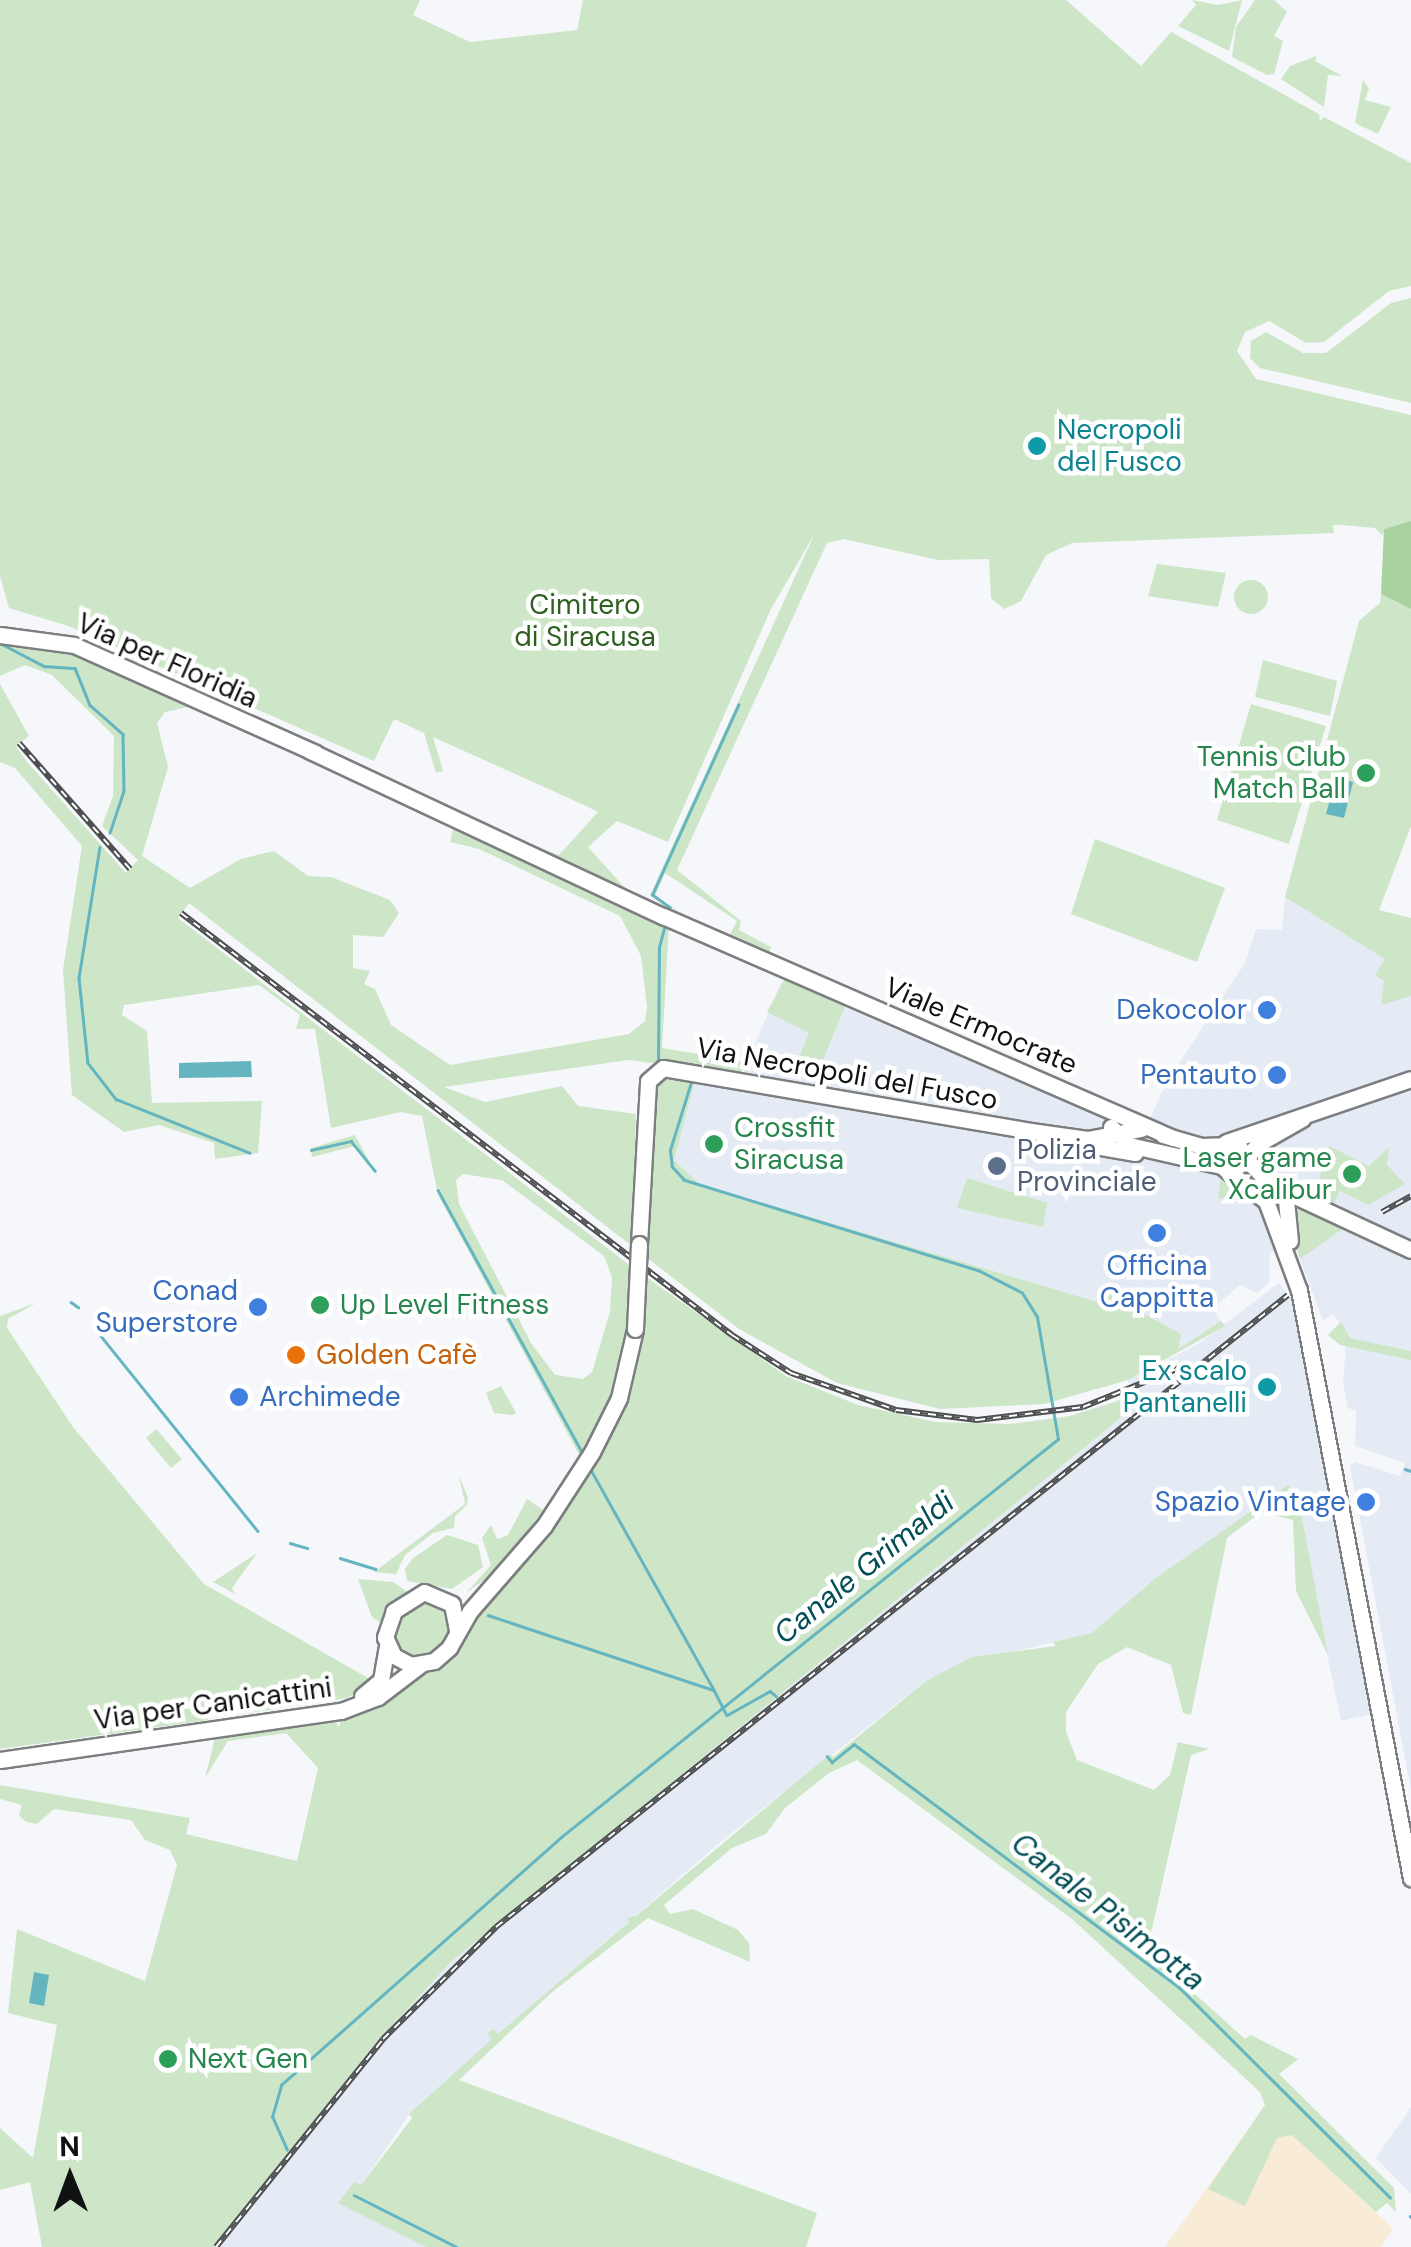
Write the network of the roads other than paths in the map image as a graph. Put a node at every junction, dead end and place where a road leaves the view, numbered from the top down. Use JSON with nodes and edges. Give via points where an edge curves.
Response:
{"nodes":[{"id":1,"x":0,"y":635,"type":"edge"},
{"id":2,"x":499,"y":838,"type":"joint"},
{"id":3,"x":1009,"y":1069,"type":"junction"},
{"id":4,"x":1411,"y":1080,"type":"edge"},
{"id":5,"x":1302,"y":1119,"type":"junction"},
{"id":6,"x":1110,"y":1130,"type":"junction"},
{"id":7,"x":1144,"y":1130,"type":"junction"},
{"id":8,"x":1031,"y":1132,"type":"junction"},
{"id":9,"x":1173,"y":1138,"type":"junction"},
{"id":10,"x":1210,"y":1146,"type":"junction"},
{"id":11,"x":1142,"y":1148,"type":"junction"},
{"id":12,"x":1174,"y":1157,"type":"junction"},
{"id":13,"x":1246,"y":1158,"type":"junction"},
{"id":14,"x":1224,"y":1168,"type":"junction"},
{"id":15,"x":1279,"y":1201,"type":"junction"},
{"id":16,"x":1411,"y":1250,"type":"edge"},
{"id":17,"x":557,"y":1502,"type":"junction"},
{"id":18,"x":448,"y":1599,"type":"junction"},
{"id":19,"x":458,"y":1630,"type":"junction"},
{"id":20,"x":387,"y":1645,"type":"junction"},
{"id":21,"x":420,"y":1666,"type":"junction"},
{"id":22,"x":0,"y":1757,"type":"edge"},
{"id":23,"x":1411,"y":1833,"type":"edge"},
{"id":24,"x":1411,"y":1878,"type":"edge"}],
"edges":[{"from":1,"to":2,"type":"main road","name":"Via per Floridia","via":[[74,644]]},
{"from":2,"to":3,"type":"main road","name":"Viale Ermocrate"},
{"from":3,"to":6,"type":"main road"},
{"from":3,"to":9,"type":"main road","name":"Viale Ermocrate"},
{"from":4,"to":5,"type":"main road"},
{"from":5,"to":10,"type":"main road"},
{"from":5,"to":13,"type":"main road"},
{"from":6,"to":7,"type":"main road"},
{"from":6,"to":8,"type":"main road"},
{"from":6,"to":11,"type":"main road"},
{"from":7,"to":9,"type":"main road"},
{"from":7,"to":11,"type":"main road","via":[[1134,1138]]},
{"from":8,"to":12,"type":"main road"},
{"from":8,"to":17,"type":"main road","name":"Via Necropoli del Fusco","bridge":true,"via":[[654,1071],[648,1080],[635,1329],[618,1398]]},
{"from":9,"to":10,"type":"main road"},
{"from":10,"to":13,"type":"main road","via":[[1238,1146]]},
{"from":11,"to":12,"type":"main road"},
{"from":12,"to":14,"type":"main road"},
{"from":13,"to":14,"type":"main road","via":[[1240,1168]]},
{"from":13,"to":15,"type":"main road"},
{"from":14,"to":15,"type":"main road"},
{"from":15,"to":16,"type":"main road","via":[[1315,1206]]},
{"from":15,"to":23,"type":"main road"},
{"from":15,"to":24,"type":"main road"},
{"from":17,"to":18,"type":"main road","via":[[495,1578]]},
{"from":17,"to":19,"type":"main road"},
{"from":18,"to":19,"type":"main road"},
{"from":18,"to":20,"type":"main road","via":[[424,1592],[404,1602],[387,1624]]},
{"from":19,"to":21,"type":"main road","via":[[445,1652]]},
{"from":20,"to":21,"type":"main road","via":[[399,1660]]},
{"from":20,"to":22,"type":"main road","name":"Via per Canicattini","via":[[380,1680],[354,1700]]},
{"from":21,"to":22,"type":"main road","name":"Via per Canicattini","via":[[368,1703],[342,1711]]}]}
